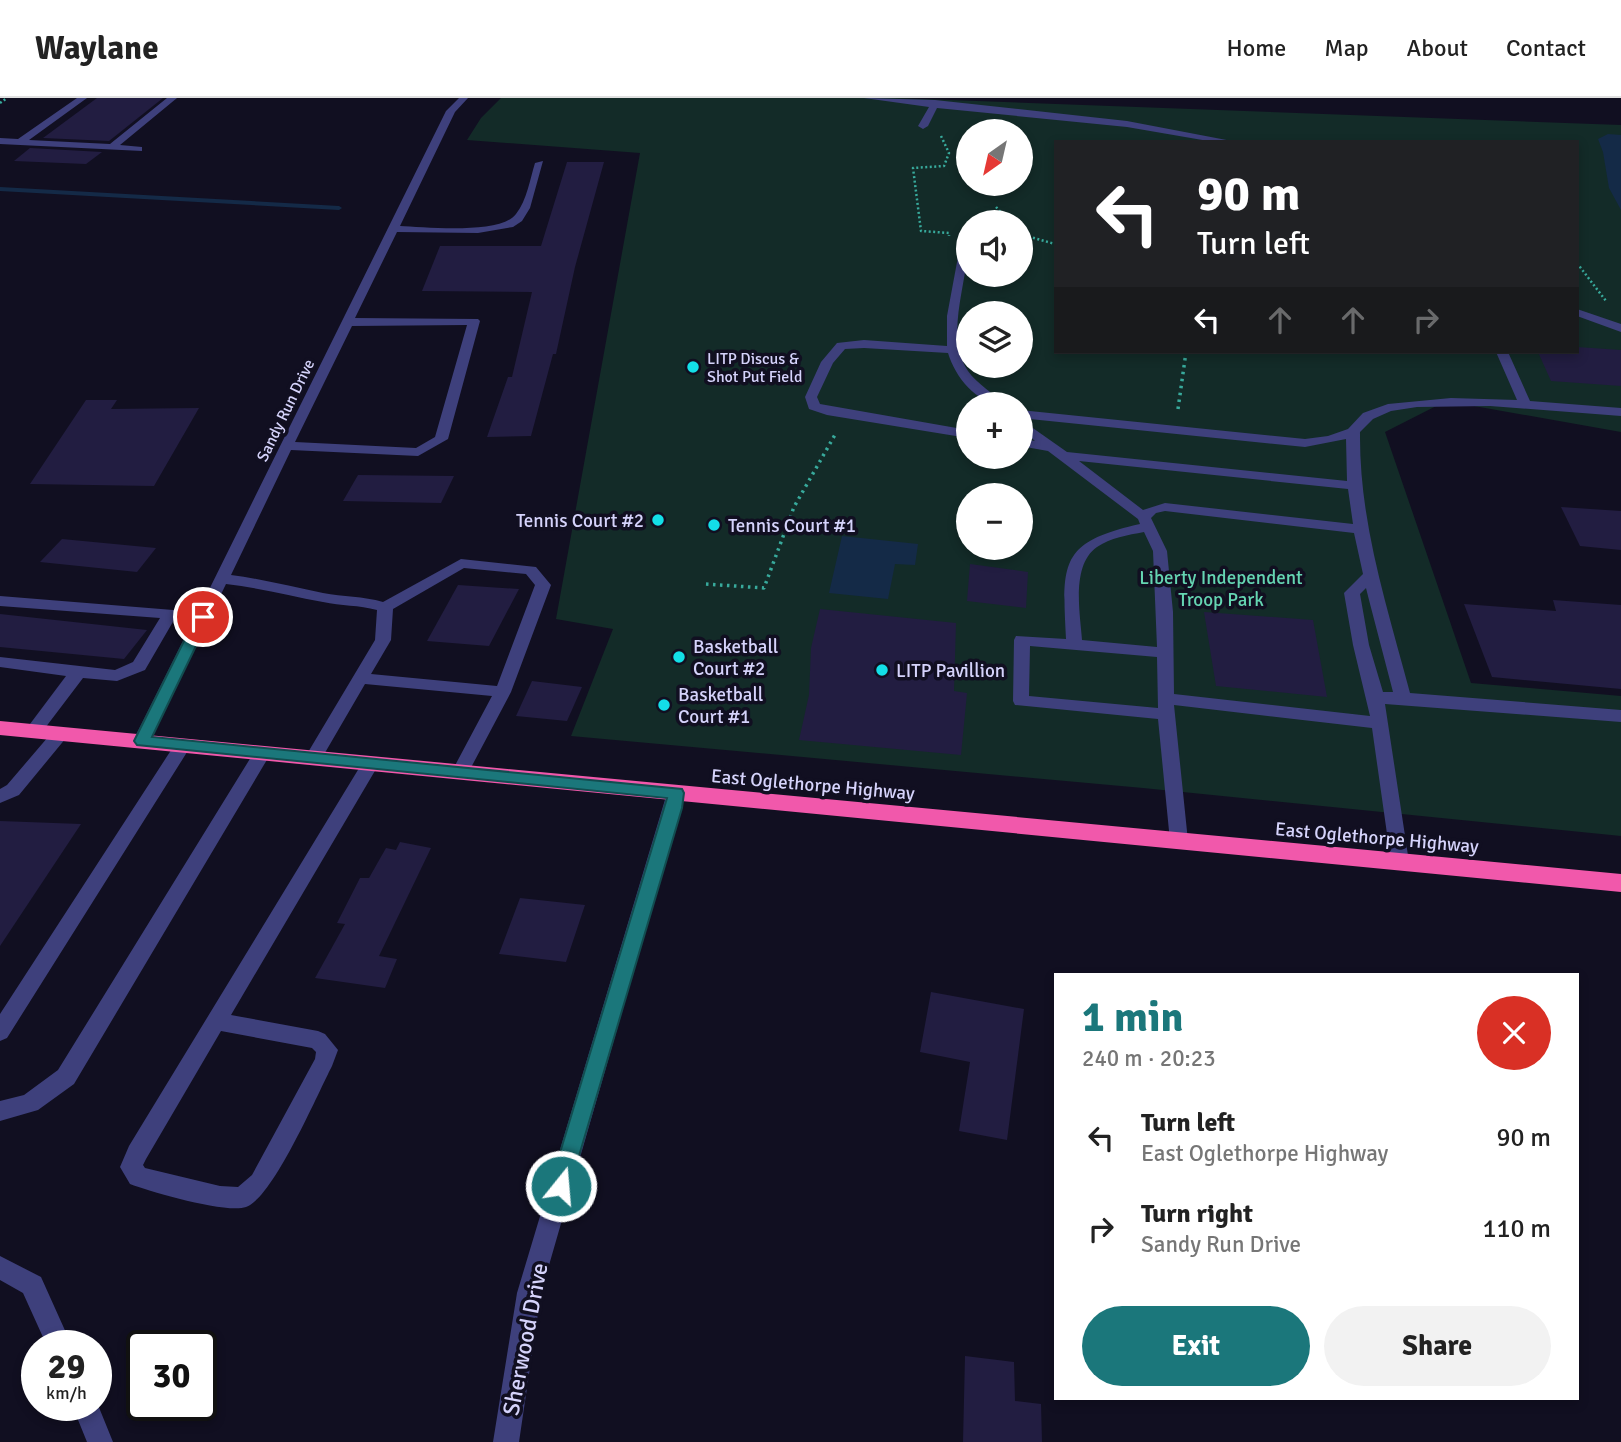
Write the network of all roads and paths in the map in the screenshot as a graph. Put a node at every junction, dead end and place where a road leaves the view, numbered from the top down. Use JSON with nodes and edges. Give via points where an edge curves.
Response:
{"nodes":[{"id":1,"x":7,"y":98,"type":"edge"},
{"id":2,"x":83,"y":98,"type":"edge"},
{"id":3,"x":173,"y":98,"type":"edge"},
{"id":4,"x":464,"y":98,"type":"edge"},
{"id":5,"x":868,"y":98,"type":"edge"},
{"id":6,"x":0,"y":103,"type":"edge"},
{"id":7,"x":935,"y":103,"type":"junction"},
{"id":8,"x":923,"y":125,"type":"dead end"},
{"id":9,"x":942,"y":133,"type":"dead end"},
{"id":10,"x":1220,"y":140,"type":"edge"},
{"id":11,"x":0,"y":141,"type":"edge"},
{"id":12,"x":20,"y":142,"type":"junction"},
{"id":13,"x":111,"y":148,"type":"junction"},
{"id":14,"x":139,"y":149,"type":"dead end"},
{"id":15,"x":540,"y":163,"type":"dead end"},
{"id":16,"x":996,"y":207,"type":"dead end"},
{"id":17,"x":999,"y":210,"type":"edge"},
{"id":18,"x":393,"y":229,"type":"junction"},
{"id":19,"x":1033,"y":237,"type":"edge"},
{"id":20,"x":1054,"y":243,"type":"edge"},
{"id":21,"x":947,"y":246,"type":"dead end"},
{"id":22,"x":1579,"y":266,"type":"edge"},
{"id":23,"x":958,"y":287,"type":"edge"},
{"id":24,"x":1611,"y":307,"type":"dead end"},
{"id":25,"x":1579,"y":313,"type":"edge"},
{"id":26,"x":348,"y":321,"type":"junction"},
{"id":27,"x":1621,"y":328,"type":"edge"},
{"id":28,"x":954,"y":350,"type":"junction"},
{"id":29,"x":1186,"y":354,"type":"edge"},
{"id":30,"x":1503,"y":354,"type":"edge"},
{"id":31,"x":980,"y":392,"type":"edge"},
{"id":32,"x":1526,"y":406,"type":"junction"},
{"id":33,"x":1621,"y":412,"type":"edge"},
{"id":34,"x":849,"y":415,"type":"junction"},
{"id":35,"x":1033,"y":415,"type":"edge"},
{"id":36,"x":1179,"y":431,"type":"junction"},
{"id":37,"x":956,"y":432,"type":"edge"},
{"id":38,"x":1353,"y":432,"type":"junction"},
{"id":39,"x":1033,"y":433,"type":"edge"},
{"id":40,"x":1033,"y":445,"type":"edge"},
{"id":41,"x":286,"y":446,"type":"junction"},
{"id":42,"x":1058,"y":451,"type":"junction"},
{"id":43,"x":1355,"y":486,"type":"junction"},
{"id":44,"x":1146,"y":522,"type":"junction"},
{"id":45,"x":1361,"y":529,"type":"junction"},
{"id":46,"x":1372,"y":575,"type":"junction"},
{"id":47,"x":221,"y":579,"type":"junction"},
{"id":48,"x":706,"y":584,"type":"dead end"},
{"id":49,"x":0,"y":601,"type":"edge"},
{"id":50,"x":385,"y":607,"type":"junction"},
{"id":51,"x":170,"y":614,"type":"junction"},
{"id":52,"x":203,"y":617,"type":"junction"},
{"id":53,"x":1074,"y":645,"type":"junction"},
{"id":54,"x":1165,"y":653,"type":"junction"},
{"id":55,"x":0,"y":662,"type":"edge"},
{"id":56,"x":79,"y":672,"type":"junction"},
{"id":57,"x":361,"y":678,"type":"junction"},
{"id":58,"x":503,"y":692,"type":"junction"},
{"id":59,"x":1376,"y":698,"type":"junction"},
{"id":60,"x":1403,"y":698,"type":"junction"},
{"id":61,"x":1166,"y":706,"type":"junction"},
{"id":62,"x":1621,"y":716,"type":"edge"},
{"id":63,"x":1381,"y":723,"type":"junction"},
{"id":64,"x":0,"y":728,"type":"edge"},
{"id":65,"x":33,"y":732,"type":"junction"},
{"id":66,"x":60,"y":734,"type":"junction"},
{"id":67,"x":142,"y":741,"type":"junction"},
{"id":68,"x":183,"y":745,"type":"junction"},
{"id":69,"x":262,"y":753,"type":"junction"},
{"id":70,"x":313,"y":759,"type":"junction"},
{"id":71,"x":370,"y":764,"type":"junction"},
{"id":72,"x":460,"y":773,"type":"junction"},
{"id":73,"x":676,"y":793,"type":"junction"},
{"id":74,"x":0,"y":797,"type":"edge"},
{"id":75,"x":1179,"y":841,"type":"junction"},
{"id":76,"x":1400,"y":862,"type":"junction"},
{"id":77,"x":1621,"y":883,"type":"edge"},
{"id":78,"x":217,"y":1021,"type":"junction"},
{"id":79,"x":0,"y":1032,"type":"edge"},
{"id":80,"x":0,"y":1111,"type":"edge"},
{"id":81,"x":0,"y":1267,"type":"edge"},
{"id":82,"x":53,"y":1330,"type":"edge"},
{"id":83,"x":91,"y":1421,"type":"edge"},
{"id":84,"x":100,"y":1442,"type":"edge"},
{"id":85,"x":506,"y":1442,"type":"edge"}],
"edges":[{"from":1,"to":6,"type":"path"},
{"from":2,"to":12,"type":"street"},
{"from":3,"to":13,"type":"street"},
{"from":4,"to":18,"type":"street","name":"Sandy Run Drive","via":[[451,111]]},
{"from":5,"to":7,"type":"street"},
{"from":7,"to":8,"type":"street"},
{"from":7,"to":10,"type":"street","via":[[1128,124]]},
{"from":9,"to":21,"type":"path","via":[[949,153],[944,166],[913,168],[921,230],[950,233]]},
{"from":11,"to":12,"type":"street"},
{"from":12,"to":13,"type":"street"},
{"from":13,"to":14,"type":"street"},
{"from":15,"to":18,"type":"street","via":[[519,218],[508,227]]},
{"from":16,"to":17,"type":"path"},
{"from":18,"to":26,"type":"street","name":"Sandy Run Drive"},
{"from":19,"to":20,"type":"path"},
{"from":22,"to":24,"type":"path"},
{"from":23,"to":28,"type":"street"},
{"from":25,"to":27,"type":"street"},
{"from":26,"to":41,"type":"street","name":"Sandy Run Drive"},
{"from":26,"to":41,"type":"street","via":[[474,321],[441,439],[418,452]]},
{"from":28,"to":31,"type":"street","via":[[963,372]]},
{"from":28,"to":34,"type":"street","via":[[841,346],[827,362],[811,397],[814,406]]},
{"from":29,"to":36,"type":"path"},
{"from":30,"to":32,"type":"street"},
{"from":32,"to":33,"type":"street"},
{"from":32,"to":38,"type":"street","via":[[1412,402],[1368,415]]},
{"from":34,"to":37,"type":"street"},
{"from":34,"to":48,"type":"path","via":[[794,506],[764,588]]},
{"from":35,"to":36,"type":"street"},
{"from":36,"to":38,"type":"street","via":[[1305,443]]},
{"from":38,"to":43,"type":"street","via":[[1350,461]]},
{"from":39,"to":42,"type":"street"},
{"from":40,"to":42,"type":"street"},
{"from":41,"to":47,"type":"street","name":"Sandy Run Drive"},
{"from":42,"to":43,"type":"street"},
{"from":42,"to":44,"type":"street"},
{"from":43,"to":45,"type":"street"},
{"from":44,"to":45,"type":"street","via":[[1151,510],[1165,507]]},
{"from":44,"to":53,"type":"street","via":[[1096,541],[1079,554],[1074,574]]},
{"from":44,"to":54,"type":"street","via":[[1160,551]]},
{"from":45,"to":46,"type":"street"},
{"from":46,"to":59,"type":"street","via":[[1352,593]]},
{"from":46,"to":60,"type":"street"},
{"from":47,"to":50,"type":"street"},
{"from":47,"to":52,"type":"street","name":"Sandy Run Drive"},
{"from":49,"to":51,"type":"street"},
{"from":50,"to":57,"type":"street","via":[[383,640]]},
{"from":50,"to":58,"type":"street","via":[[461,562],[531,570],[543,584]]},
{"from":51,"to":52,"type":"street"},
{"from":51,"to":56,"type":"street","via":[[138,666],[117,676]]},
{"from":52,"to":67,"type":"street","name":"Sandy Run Drive"},
{"from":53,"to":54,"type":"street"},
{"from":53,"to":61,"type":"street","via":[[1022,640],[1021,701]]},
{"from":54,"to":61,"type":"street"},
{"from":55,"to":56,"type":"street"},
{"from":56,"to":65,"type":"street"},
{"from":57,"to":58,"type":"street"},
{"from":57,"to":70,"type":"street"},
{"from":58,"to":72,"type":"street"},
{"from":59,"to":60,"type":"street"},
{"from":59,"to":63,"type":"street"},
{"from":60,"to":62,"type":"street"},
{"from":61,"to":63,"type":"street"},
{"from":61,"to":75,"type":"street"},
{"from":63,"to":76,"type":"street"},
{"from":64,"to":65,"type":"highway","name":"East Oglethorpe Highway"},
{"from":65,"to":66,"type":"highway","name":"East Oglethorpe Highway"},
{"from":66,"to":67,"type":"highway","name":"East Oglethorpe Highway"},
{"from":66,"to":74,"type":"street","via":[[13,790]]},
{"from":67,"to":68,"type":"highway","name":"East Oglethorpe Highway"},
{"from":68,"to":69,"type":"highway","name":"East Oglethorpe Highway"},
{"from":68,"to":79,"type":"street"},
{"from":69,"to":70,"type":"highway","name":"East Oglethorpe Highway"},
{"from":69,"to":80,"type":"street","via":[[66,1077],[30,1103]]},
{"from":70,"to":71,"type":"highway","name":"East Oglethorpe Highway"},
{"from":71,"to":72,"type":"highway","name":"East Oglethorpe Highway"},
{"from":71,"to":78,"type":"street"},
{"from":72,"to":73,"type":"highway","name":"East Oglethorpe Highway"},
{"from":73,"to":75,"type":"highway","name":"East Oglethorpe Highway"},
{"from":73,"to":85,"type":"street","name":"Sherwood Drive","via":[[529,1293]]},
{"from":75,"to":76,"type":"highway","name":"East Oglethorpe Highway"},
{"from":76,"to":77,"type":"highway","name":"East Oglethorpe Highway"},
{"from":78,"to":78,"type":"street","via":[[131,1167],[138,1177],[220,1197],[243,1198],[260,1182],[327,1049],[318,1040]]},
{"from":81,"to":82,"type":"street","via":[[32,1285]]},
{"from":83,"to":84,"type":"street"}]}
